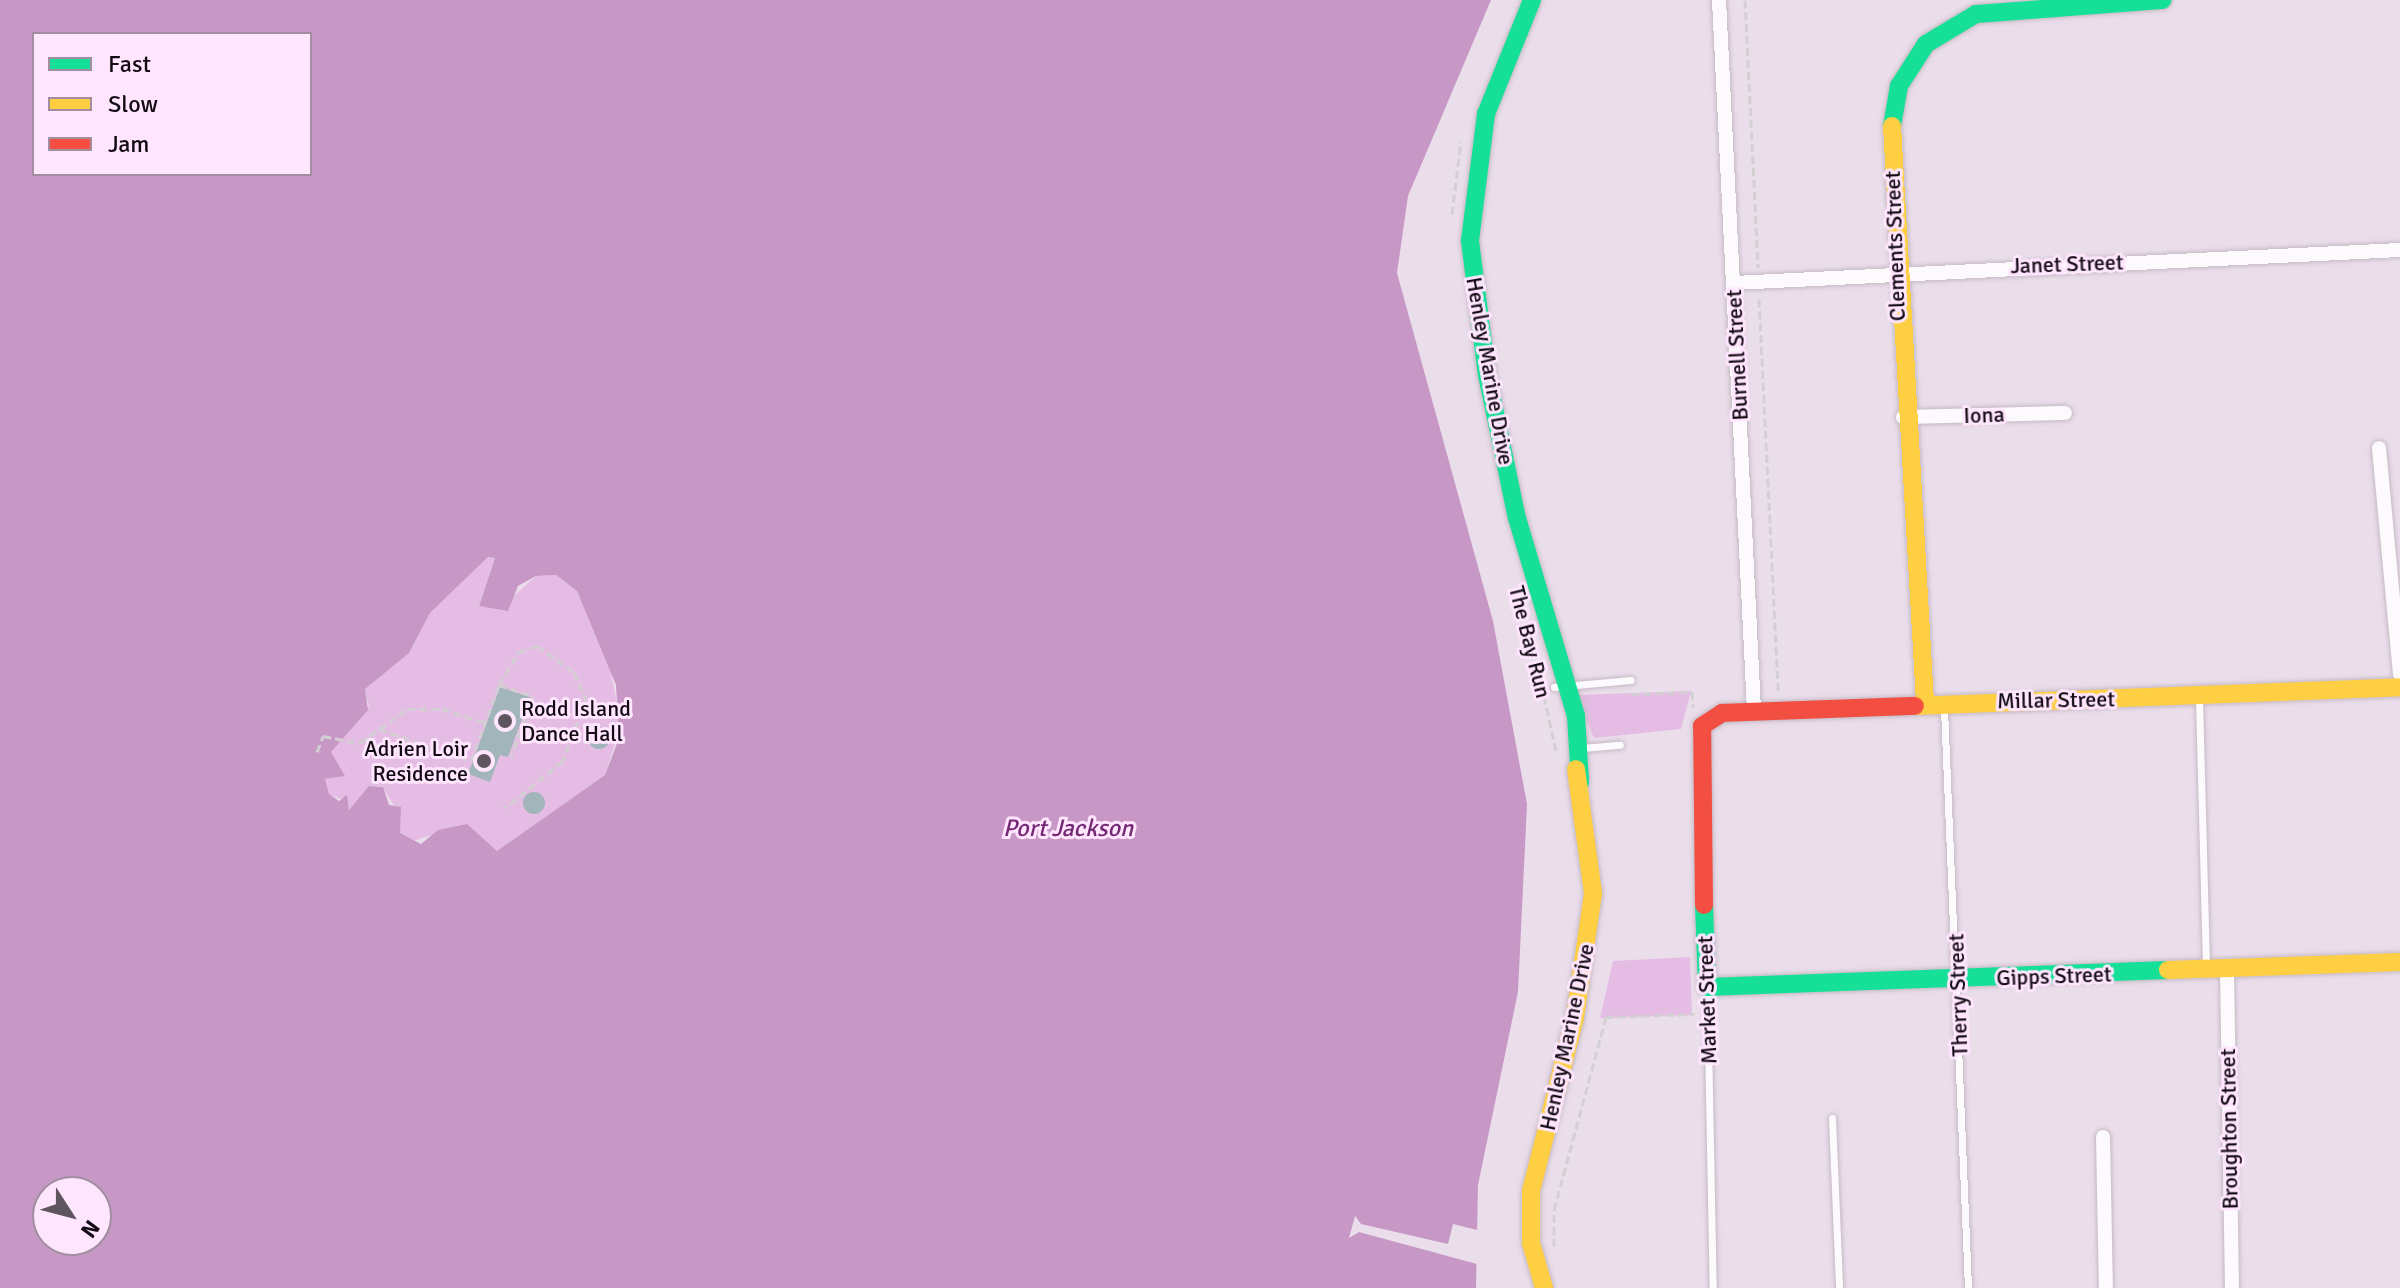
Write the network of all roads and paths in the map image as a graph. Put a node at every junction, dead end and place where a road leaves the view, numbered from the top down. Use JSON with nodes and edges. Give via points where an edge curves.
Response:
{"nodes":[{"id":1,"x":1532,"y":0,"type":"edge"},
{"id":2,"x":1719,"y":0,"type":"edge"},
{"id":3,"x":1745,"y":0,"type":"edge"},
{"id":4,"x":2162,"y":0,"type":"edge"},
{"id":5,"x":1464,"y":131,"type":"dead end"},
{"id":6,"x":1452,"y":224,"type":"dead end"},
{"id":7,"x":2400,"y":250,"type":"edge"},
{"id":8,"x":1896,"y":270,"type":"junction"},
{"id":9,"x":1758,"y":281,"type":"junction"},
{"id":10,"x":1734,"y":283,"type":"junction"},
{"id":11,"x":2065,"y":413,"type":"dead end"},
{"id":12,"x":1903,"y":417,"type":"junction"},
{"id":13,"x":2379,"y":448,"type":"dead end"},
{"id":14,"x":1526,"y":623,"type":"dead end"},
{"id":15,"x":2400,"y":674,"type":"edge"},
{"id":16,"x":1631,"y":680,"type":"dead end"},
{"id":17,"x":499,"y":685,"type":"junction"},
{"id":18,"x":1560,"y":687,"type":"junction"},
{"id":19,"x":2400,"y":687,"type":"edge"},
{"id":20,"x":1692,"y":692,"type":"dead end"},
{"id":21,"x":1778,"y":692,"type":"dead end"},
{"id":22,"x":1620,"y":695,"type":"dead end"},
{"id":23,"x":2199,"y":697,"type":"junction"},
{"id":24,"x":1934,"y":702,"type":"junction"},
{"id":25,"x":1754,"y":710,"type":"junction"},
{"id":26,"x":1712,"y":716,"type":"joint"},
{"id":27,"x":485,"y":723,"type":"junction"},
{"id":28,"x":379,"y":729,"type":"junction"},
{"id":29,"x":1620,"y":745,"type":"dead end"},
{"id":30,"x":317,"y":752,"type":"dead end"},
{"id":31,"x":1570,"y":755,"type":"junction"},
{"id":32,"x":511,"y":757,"type":"dead end"},
{"id":33,"x":505,"y":808,"type":"dead end"},
{"id":34,"x":2400,"y":962,"type":"edge"},
{"id":35,"x":2227,"y":970,"type":"junction"},
{"id":36,"x":2206,"y":972,"type":"junction"},
{"id":37,"x":1957,"y":978,"type":"junction"},
{"id":38,"x":1707,"y":987,"type":"junction"},
{"id":39,"x":1689,"y":1014,"type":"dead end"},
{"id":40,"x":1832,"y":1118,"type":"dead end"},
{"id":41,"x":2103,"y":1137,"type":"dead end"},
{"id":42,"x":1556,"y":1258,"type":"dead end"},
{"id":43,"x":1544,"y":1288,"type":"edge"},
{"id":44,"x":1713,"y":1288,"type":"edge"},
{"id":45,"x":1839,"y":1288,"type":"edge"},
{"id":46,"x":1968,"y":1288,"type":"edge"},
{"id":47,"x":2106,"y":1288,"type":"edge"},
{"id":48,"x":2232,"y":1288,"type":"edge"}],
"edges":[{"from":1,"to":18,"type":"street","name":"Henley Marine Drive","via":[[1486,114],[1470,241],[1487,375]]},
{"from":2,"to":10,"type":"street","name":"Burnell Street"},
{"from":3,"to":9,"type":"path"},
{"from":4,"to":8,"type":"street","name":"Clements Street","via":[[2014,6],[1976,14],[1926,44],[1899,86],[1892,119]]},
{"from":5,"to":6,"type":"path"},
{"from":7,"to":8,"type":"street","name":"Janet Street"},
{"from":8,"to":9,"type":"street","name":"Janet Street"},
{"from":8,"to":12,"type":"street","name":"Clements Street"},
{"from":9,"to":10,"type":"street","name":"Janet Street"},
{"from":9,"to":21,"type":"path"},
{"from":10,"to":25,"type":"street","name":"Burnell Street"},
{"from":11,"to":12,"type":"street","name":"Iona"},
{"from":12,"to":24,"type":"street","name":"Clements Street"},
{"from":13,"to":15,"type":"street"},
{"from":14,"to":31,"type":"path","name":"The Bay Run"},
{"from":16,"to":18,"type":"lane"},
{"from":17,"to":27,"type":"path"},
{"from":17,"to":32,"type":"path","via":[[533,696]]},
{"from":17,"to":33,"type":"path","via":[[519,652],[537,646],[574,672],[586,700],[563,761]]},
{"from":18,"to":31,"type":"street","name":"Henley Marine Drive"},
{"from":19,"to":23,"type":"street","name":"Millar Street"},
{"from":20,"to":22,"type":"path"},
{"from":23,"to":24,"type":"street","name":"Millar Street"},
{"from":23,"to":36,"type":"lane"},
{"from":24,"to":25,"type":"street","name":"Millar Street"},
{"from":24,"to":37,"type":"lane","name":"Therry Street"},
{"from":25,"to":26,"type":"street","name":"Millar Street"},
{"from":26,"to":38,"type":"street","name":"Market Street","via":[[1697,747]]},
{"from":27,"to":28,"type":"path","via":[[421,707],[400,711]]},
{"from":27,"to":28,"type":"path","via":[[471,761]]},
{"from":28,"to":30,"type":"path","via":[[353,744],[323,736]]},
{"from":29,"to":31,"type":"lane"},
{"from":31,"to":43,"type":"street","name":"Henley Marine Drive","via":[[1580,782],[1591,922],[1531,1191],[1531,1243]]},
{"from":34,"to":35,"type":"street","name":"Gipps Street"},
{"from":35,"to":36,"type":"street","name":"Gipps Street"},
{"from":35,"to":48,"type":"street","name":"Broughton Street"},
{"from":36,"to":37,"type":"street","name":"Gipps Street"},
{"from":37,"to":38,"type":"street","name":"Gipps Street"},
{"from":37,"to":46,"type":"lane","name":"Therry Street"},
{"from":38,"to":44,"type":"lane","name":"Market Street"},
{"from":39,"to":42,"type":"path","name":"Henley Marine Drive","via":[[1606,1017],[1554,1210]]},
{"from":40,"to":45,"type":"lane"},
{"from":41,"to":47,"type":"street"}]}
